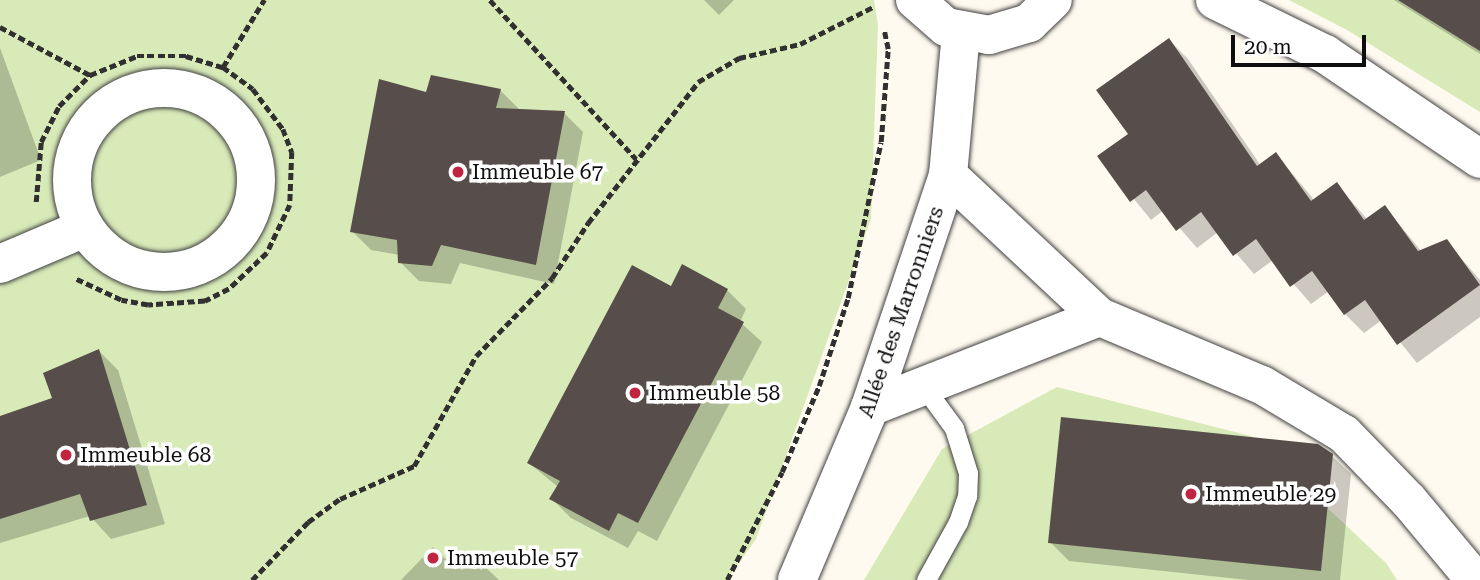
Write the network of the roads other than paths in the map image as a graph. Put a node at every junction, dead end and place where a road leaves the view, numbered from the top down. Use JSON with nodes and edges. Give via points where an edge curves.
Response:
{"nodes":[{"id":1,"x":915,"y":0,"type":"edge"},
{"id":2,"x":1053,"y":0,"type":"edge"},
{"id":3,"x":1216,"y":0,"type":"edge"},
{"id":4,"x":961,"y":32,"type":"junction"},
{"id":5,"x":1480,"y":159,"type":"edge"},
{"id":6,"x":948,"y":175,"type":"junction"},
{"id":7,"x":85,"y":228,"type":"junction"},
{"id":8,"x":0,"y":264,"type":"edge"},
{"id":9,"x":1100,"y":317,"type":"junction"},
{"id":10,"x":923,"y":387,"type":"junction"},
{"id":11,"x":870,"y":407,"type":"junction"},
{"id":12,"x":797,"y":580,"type":"edge"},
{"id":13,"x":926,"y":580,"type":"edge"},
{"id":14,"x":1475,"y":580,"type":"edge"}],
"edges":[{"from":1,"to":4,"type":"street","via":[[933,19]]},
{"from":2,"to":4,"type":"street","via":[[1041,15],[1016,29],[989,35]]},
{"from":3,"to":5,"type":"street","via":[[1325,54]]},
{"from":4,"to":6,"type":"street","name":"Allée des Marronniers"},
{"from":6,"to":9,"type":"street"},
{"from":6,"to":11,"type":"street","name":"Allée des Marronniers"},
{"from":7,"to":7,"type":"street","via":[[105,252],[131,267],[161,273],[206,263],[240,233],[252,205],[256,175],[243,131],[210,100],[182,89],[151,88],[109,105],[80,141],[72,170],[74,200]]},
{"from":7,"to":8,"type":"street"},
{"from":9,"to":10,"type":"street"},
{"from":9,"to":14,"type":"street","via":[[1262,385],[1344,434]]},
{"from":10,"to":11,"type":"street"},
{"from":10,"to":13,"type":"lane","via":[[954,428],[968,473],[967,496],[958,522]]},
{"from":11,"to":12,"type":"street","name":"Allée des Marronniers"}]}
